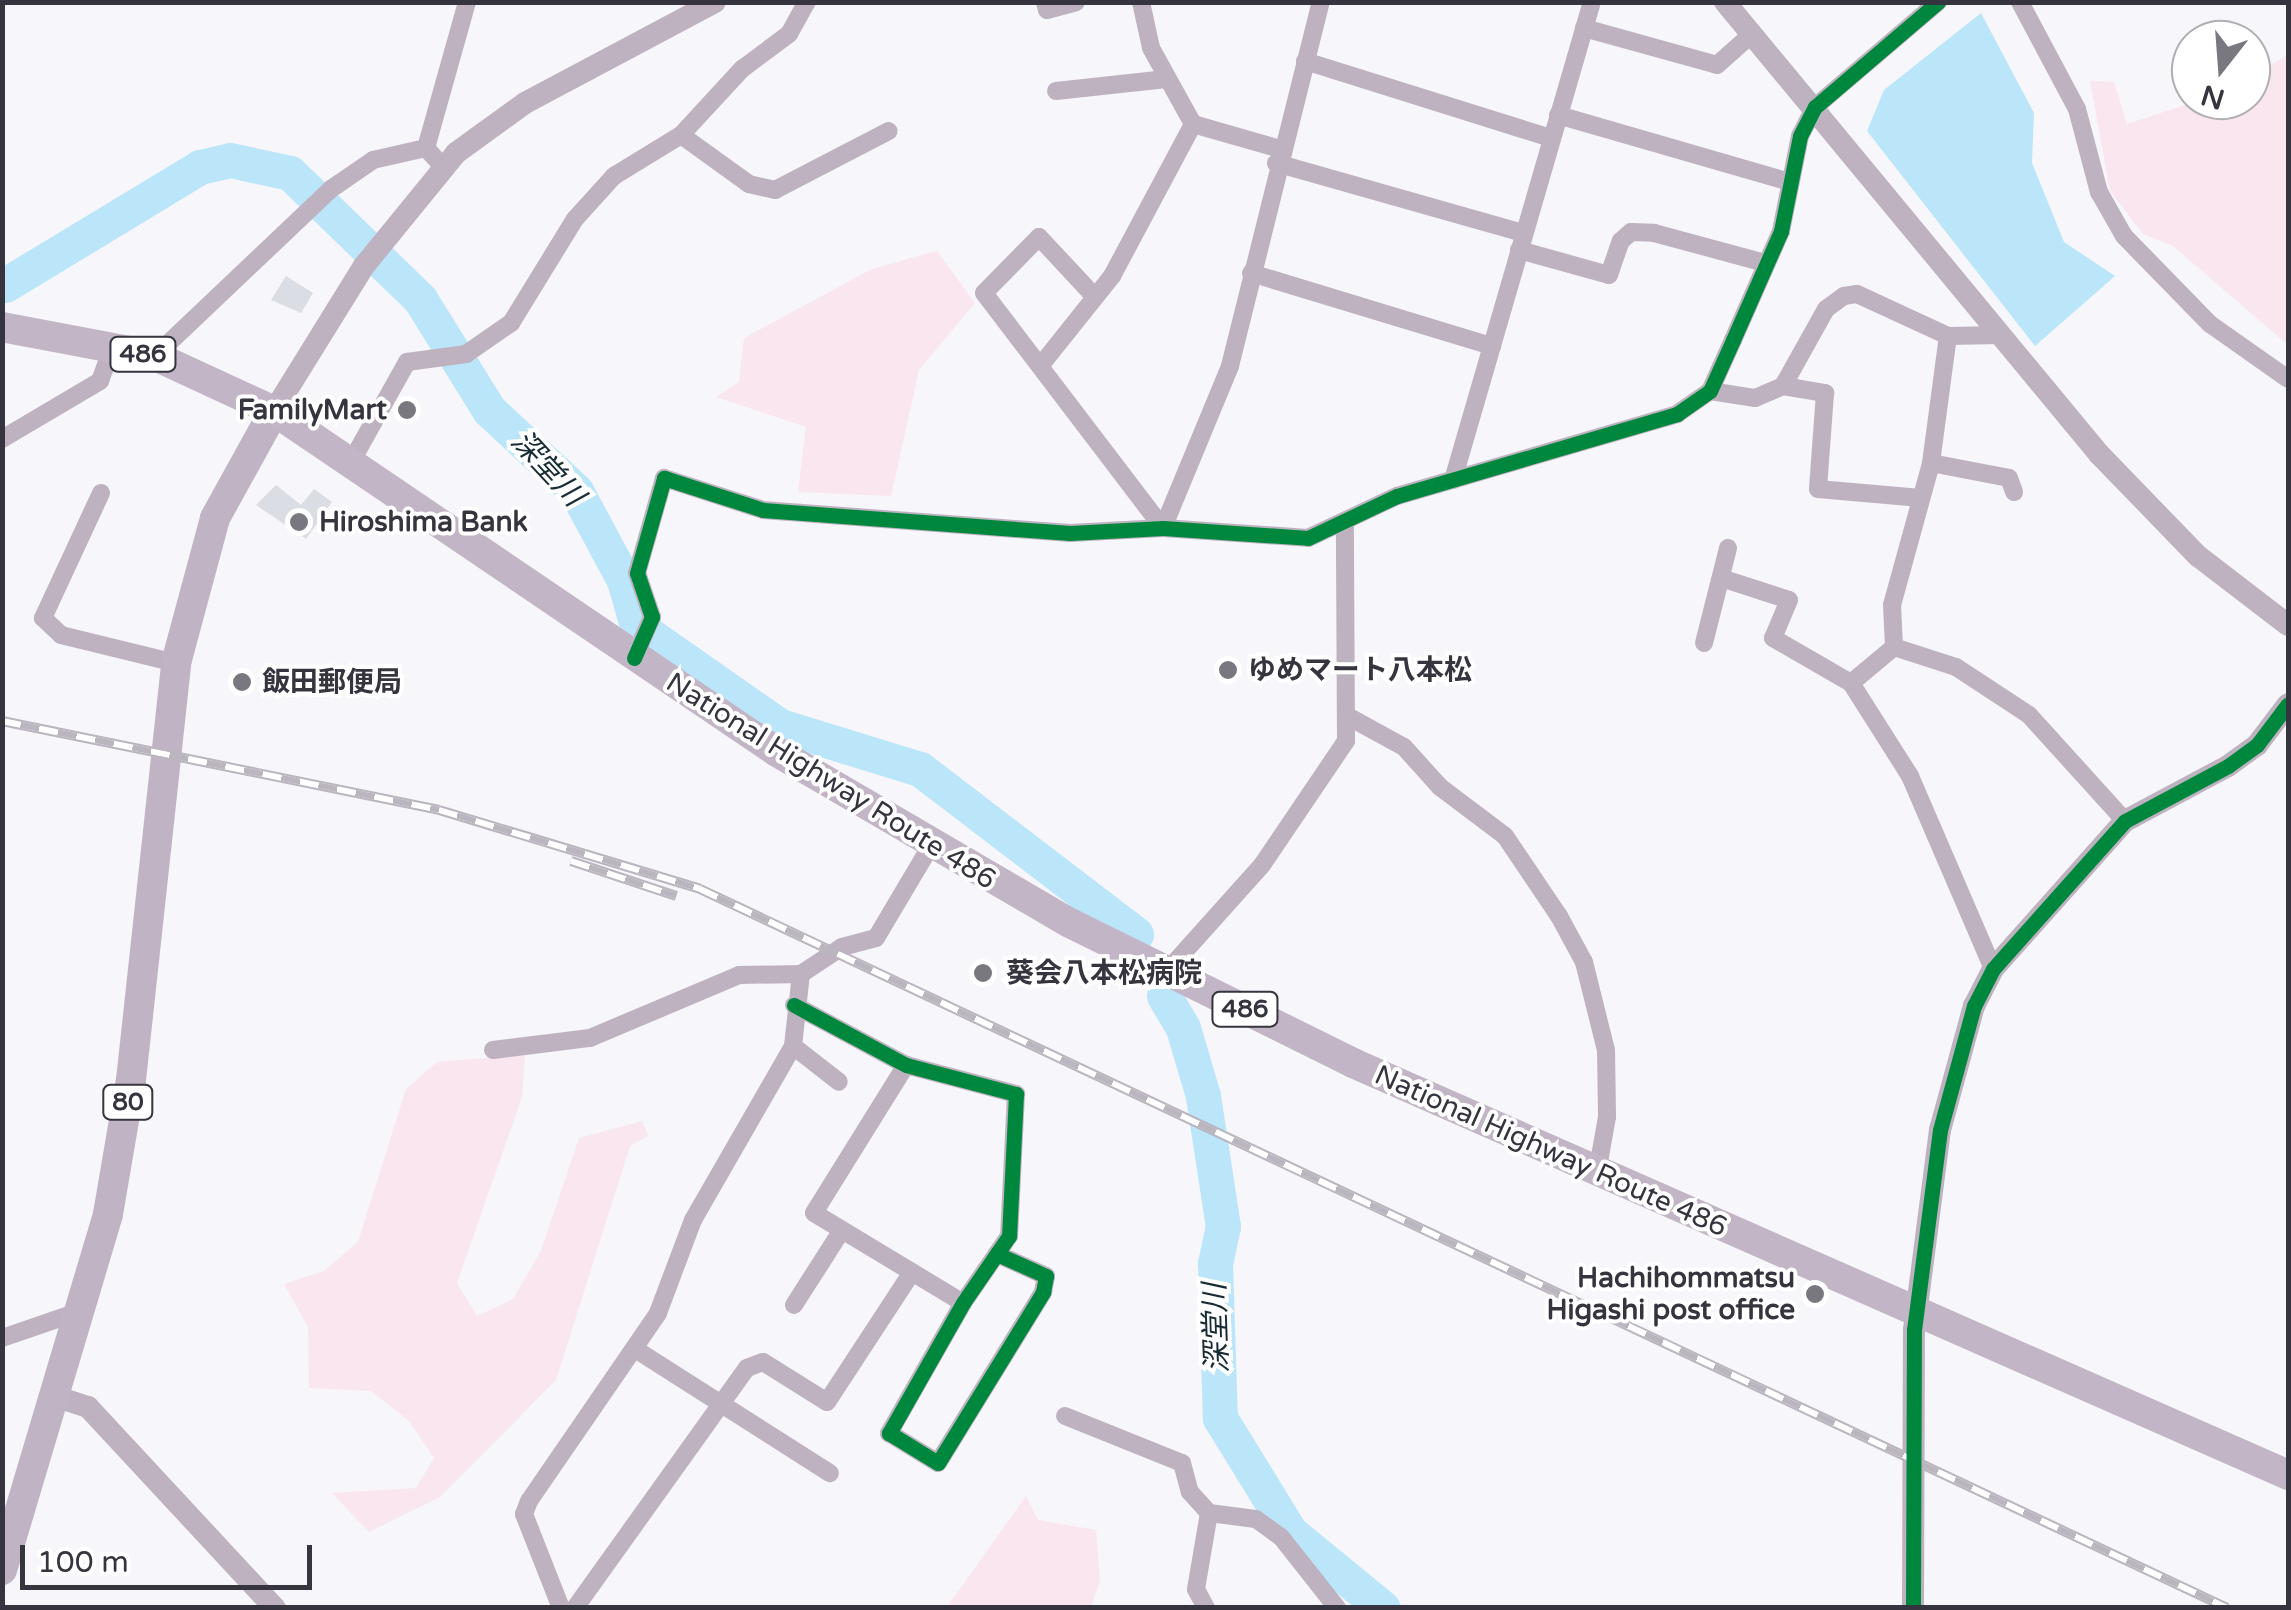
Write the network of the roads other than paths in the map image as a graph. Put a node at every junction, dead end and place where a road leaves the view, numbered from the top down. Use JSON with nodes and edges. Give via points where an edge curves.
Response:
{"nodes":[{"id":1,"x":467,"y":2,"type":"edge"},
{"id":2,"x":715,"y":2,"type":"edge"},
{"id":3,"x":807,"y":2,"type":"edge"},
{"id":4,"x":1046,"y":2,"type":"edge"},
{"id":5,"x":1076,"y":2,"type":"edge"},
{"id":6,"x":1141,"y":2,"type":"edge"},
{"id":7,"x":1321,"y":2,"type":"edge"},
{"id":8,"x":1592,"y":2,"type":"edge"},
{"id":9,"x":1725,"y":2,"type":"edge"},
{"id":10,"x":1938,"y":2,"type":"edge"},
{"id":11,"x":2020,"y":2,"type":"edge"},
{"id":12,"x":1584,"y":28,"type":"junction"},
{"id":13,"x":1752,"y":34,"type":"junction"},
{"id":14,"x":1305,"y":61,"type":"junction"},
{"id":15,"x":1166,"y":80,"type":"junction"},
{"id":16,"x":1056,"y":91,"type":"dead end"},
{"id":17,"x":1815,"y":107,"type":"junction"},
{"id":18,"x":1558,"y":116,"type":"junction"},
{"id":19,"x":1193,"y":124,"type":"junction"},
{"id":20,"x":890,"y":130,"type":"dead end"},
{"id":21,"x":681,"y":135,"type":"junction"},
{"id":22,"x":1551,"y":138,"type":"junction"},
{"id":23,"x":426,"y":148,"type":"junction"},
{"id":24,"x":1278,"y":156,"type":"junction"},
{"id":25,"x":444,"y":167,"type":"junction"},
{"id":26,"x":1790,"y":182,"type":"junction"},
{"id":27,"x":1522,"y":242,"type":"junction"},
{"id":28,"x":1765,"y":264,"type":"junction"},
{"id":29,"x":1252,"y":273,"type":"junction"},
{"id":30,"x":1096,"y":297,"type":"junction"},
{"id":31,"x":2,"y":327,"type":"edge"},
{"id":32,"x":2002,"y":334,"type":"junction"},
{"id":33,"x":1948,"y":336,"type":"junction"},
{"id":34,"x":113,"y":346,"type":"junction"},
{"id":35,"x":1492,"y":346,"type":"junction"},
{"id":36,"x":155,"y":356,"type":"junction"},
{"id":37,"x":1040,"y":365,"type":"junction"},
{"id":38,"x":2288,"y":378,"type":"edge"},
{"id":39,"x":1783,"y":386,"type":"junction"},
{"id":40,"x":1710,"y":391,"type":"junction"},
{"id":41,"x":274,"y":410,"type":"junction"},
{"id":42,"x":2,"y":438,"type":"edge"},
{"id":43,"x":1932,"y":463,"type":"junction"},
{"id":44,"x":350,"y":464,"type":"junction"},
{"id":45,"x":1453,"y":480,"type":"junction"},
{"id":46,"x":101,"y":492,"type":"dead end"},
{"id":47,"x":2014,"y":492,"type":"dead end"},
{"id":48,"x":1921,"y":498,"type":"junction"},
{"id":49,"x":1345,"y":526,"type":"junction"},
{"id":50,"x":1163,"y":528,"type":"junction"},
{"id":51,"x":1728,"y":548,"type":"dead end"},
{"id":52,"x":1720,"y":578,"type":"junction"},
{"id":53,"x":2288,"y":625,"type":"edge"},
{"id":54,"x":641,"y":642,"type":"junction"},
{"id":55,"x":1704,"y":643,"type":"dead end"},
{"id":56,"x":1894,"y":647,"type":"junction"},
{"id":57,"x":176,"y":663,"type":"junction"},
{"id":58,"x":1851,"y":683,"type":"junction"},
{"id":59,"x":2288,"y":704,"type":"edge"},
{"id":60,"x":1352,"y":718,"type":"junction"},
{"id":61,"x":2125,"y":821,"type":"junction"},
{"id":62,"x":930,"y":848,"type":"junction"},
{"id":63,"x":1992,"y":969,"type":"junction"},
{"id":64,"x":1167,"y":971,"type":"junction"},
{"id":65,"x":801,"y":974,"type":"junction"},
{"id":66,"x":794,"y":1005,"type":"junction"},
{"id":67,"x":793,"y":1046,"type":"junction"},
{"id":68,"x":493,"y":1050,"type":"dead end"},
{"id":69,"x":906,"y":1065,"type":"junction"},
{"id":70,"x":839,"y":1082,"type":"dead end"},
{"id":71,"x":1597,"y":1173,"type":"junction"},
{"id":72,"x":842,"y":1230,"type":"junction"},
{"id":73,"x":997,"y":1254,"type":"junction"},
{"id":74,"x":912,"y":1272,"type":"junction"},
{"id":75,"x":963,"y":1303,"type":"junction"},
{"id":76,"x":794,"y":1305,"type":"dead end"},
{"id":77,"x":78,"y":1312,"type":"junction"},
{"id":78,"x":1920,"y":1314,"type":"junction"},
{"id":79,"x":2,"y":1338,"type":"edge"},
{"id":80,"x":635,"y":1348,"type":"junction"},
{"id":81,"x":54,"y":1396,"type":"junction"},
{"id":82,"x":724,"y":1400,"type":"junction"},
{"id":83,"x":1064,"y":1416,"type":"dead end"},
{"id":84,"x":830,"y":1473,"type":"dead end"},
{"id":85,"x":2288,"y":1474,"type":"edge"},
{"id":86,"x":1209,"y":1513,"type":"junction"},
{"id":87,"x":2,"y":1570,"type":"edge"},
{"id":88,"x":275,"y":1608,"type":"edge"},
{"id":89,"x":561,"y":1608,"type":"edge"},
{"id":90,"x":575,"y":1608,"type":"edge"},
{"id":91,"x":1206,"y":1608,"type":"edge"},
{"id":92,"x":1337,"y":1608,"type":"edge"},
{"id":93,"x":1913,"y":1608,"type":"edge"}],
"edges":[{"from":1,"to":23,"type":"street"},
{"from":2,"to":25,"type":"street","via":[[524,102]]},
{"from":3,"to":21,"type":"street","via":[[790,34],[742,69]]},
{"from":4,"to":5,"type":"street","via":[[1048,10]]},
{"from":6,"to":15,"type":"street"},
{"from":7,"to":14,"type":"street"},
{"from":8,"to":12,"type":"street"},
{"from":9,"to":13,"type":"street"},
{"from":10,"to":17,"type":"street"},
{"from":11,"to":38,"type":"street","via":[[2077,108],[2099,192],[2124,236],[2210,324]]},
{"from":12,"to":13,"type":"street","via":[[1717,65]]},
{"from":12,"to":18,"type":"street"},
{"from":13,"to":17,"type":"street"},
{"from":14,"to":22,"type":"street"},
{"from":14,"to":24,"type":"street"},
{"from":15,"to":16,"type":"street"},
{"from":15,"to":19,"type":"street"},
{"from":17,"to":26,"type":"street"},
{"from":17,"to":32,"type":"street"},
{"from":18,"to":22,"type":"street"},
{"from":18,"to":26,"type":"street"},
{"from":19,"to":24,"type":"street"},
{"from":19,"to":30,"type":"street"},
{"from":20,"to":21,"type":"street","via":[[775,190],[750,184]]},
{"from":21,"to":44,"type":"street","via":[[614,176],[575,220],[511,323],[466,354],[407,362]]},
{"from":22,"to":27,"type":"street"},
{"from":23,"to":25,"type":"street"},
{"from":23,"to":36,"type":"street","via":[[373,160],[332,188]]},
{"from":24,"to":27,"type":"street"},
{"from":24,"to":29,"type":"street"},
{"from":25,"to":41,"type":"street","via":[[382,240]]},
{"from":26,"to":28,"type":"street"},
{"from":27,"to":28,"type":"street","via":[[1609,275],[1630,232]]},
{"from":27,"to":35,"type":"street"},
{"from":28,"to":40,"type":"street"},
{"from":29,"to":35,"type":"street"},
{"from":29,"to":50,"type":"street","via":[[1230,366]]},
{"from":30,"to":37,"type":"street"},
{"from":30,"to":37,"type":"street","via":[[1038,237],[984,293]]},
{"from":31,"to":34,"type":"highway","name":"National Highway Route 486","number":"486"},
{"from":32,"to":33,"type":"street","via":[[1984,341]]},
{"from":32,"to":53,"type":"street","via":[[2100,454],[2198,556]]},
{"from":33,"to":39,"type":"street","via":[[1844,296],[1826,309]]},
{"from":33,"to":43,"type":"street"},
{"from":34,"to":36,"type":"highway","name":"National Highway Route 486","number":"486"},
{"from":34,"to":42,"type":"street","via":[[100,380]]},
{"from":35,"to":45,"type":"street"},
{"from":36,"to":41,"type":"highway","name":"National Highway Route 486","number":"486"},
{"from":37,"to":50,"type":"street"},
{"from":39,"to":40,"type":"street","via":[[1755,398]]},
{"from":39,"to":48,"type":"street","via":[[1825,394],[1818,489]]},
{"from":40,"to":45,"type":"street","via":[[1676,414]]},
{"from":41,"to":44,"type":"highway","name":"National Highway Route 486","number":"486"},
{"from":41,"to":57,"type":"main road","number":"80","via":[[215,518]]},
{"from":43,"to":47,"type":"street","via":[[2010,478]]},
{"from":43,"to":48,"type":"street"},
{"from":44,"to":54,"type":"highway","name":"National Highway Route 486","number":"486"},
{"from":45,"to":49,"type":"street","via":[[1397,496]]},
{"from":46,"to":57,"type":"street","via":[[43,618],[61,635]]},
{"from":48,"to":56,"type":"street","via":[[1892,605]]},
{"from":49,"to":50,"type":"street","via":[[1308,538]]},
{"from":49,"to":60,"type":"street"},
{"from":50,"to":54,"type":"street","via":[[1070,533],[763,510],[664,478],[638,574]]},
{"from":51,"to":52,"type":"street"},
{"from":52,"to":55,"type":"street"},
{"from":52,"to":58,"type":"street","via":[[1789,600],[1773,638]]},
{"from":54,"to":62,"type":"highway","name":"National Highway Route 486","number":"486"},
{"from":56,"to":58,"type":"street"},
{"from":56,"to":61,"type":"street","via":[[1956,667],[2028,715]]},
{"from":57,"to":77,"type":"main road","number":"80","via":[[131,1080],[108,1214]]},
{"from":58,"to":63,"type":"street","via":[[1910,776]]},
{"from":59,"to":61,"type":"street","via":[[2257,745]]},
{"from":60,"to":64,"type":"street","via":[[1346,742],[1262,865]]},
{"from":60,"to":71,"type":"street","via":[[1404,748],[1440,787],[1506,836],[1568,931],[1584,962],[1606,1050],[1607,1117]]},
{"from":61,"to":63,"type":"street"},
{"from":62,"to":64,"type":"highway","name":"National Highway Route 486","number":"486"},
{"from":62,"to":65,"type":"street","via":[[876,938],[842,946]]},
{"from":63,"to":78,"type":"street","via":[[1950,1080]]},
{"from":64,"to":71,"type":"highway","name":"National Highway Route 486","number":"486"},
{"from":65,"to":66,"type":"street"},
{"from":65,"to":68,"type":"street","via":[[739,975],[590,1038]]},
{"from":66,"to":67,"type":"street"},
{"from":66,"to":69,"type":"street"},
{"from":67,"to":70,"type":"street"},
{"from":67,"to":80,"type":"street","via":[[693,1220],[658,1313]]},
{"from":69,"to":72,"type":"street","via":[[814,1213]]},
{"from":69,"to":73,"type":"street","via":[[1016,1094],[1010,1236]]},
{"from":71,"to":78,"type":"highway","name":"National Highway Route 486","number":"486"},
{"from":72,"to":74,"type":"street"},
{"from":72,"to":76,"type":"street"},
{"from":73,"to":75,"type":"street"},
{"from":73,"to":75,"type":"street","via":[[1046,1276],[1043,1292],[938,1463],[889,1433]]},
{"from":74,"to":75,"type":"street"},
{"from":74,"to":82,"type":"street","via":[[827,1402],[763,1362],[747,1368]]},
{"from":77,"to":79,"type":"street"},
{"from":77,"to":81,"type":"main road","number":"80"},
{"from":78,"to":85,"type":"highway","name":"National Highway Route 486","number":"486"},
{"from":78,"to":93,"type":"street","via":[[1910,1457]]},
{"from":80,"to":82,"type":"street"},
{"from":80,"to":89,"type":"street","via":[[524,1514]]},
{"from":81,"to":87,"type":"main road","number":"80"},
{"from":81,"to":88,"type":"street","via":[[88,1407]]},
{"from":82,"to":84,"type":"street"},
{"from":82,"to":90,"type":"street"},
{"from":83,"to":86,"type":"street","via":[[1182,1464],[1190,1492]]},
{"from":86,"to":91,"type":"street","via":[[1196,1589]]},
{"from":86,"to":92,"type":"street","via":[[1256,1519],[1281,1537]]}]}
